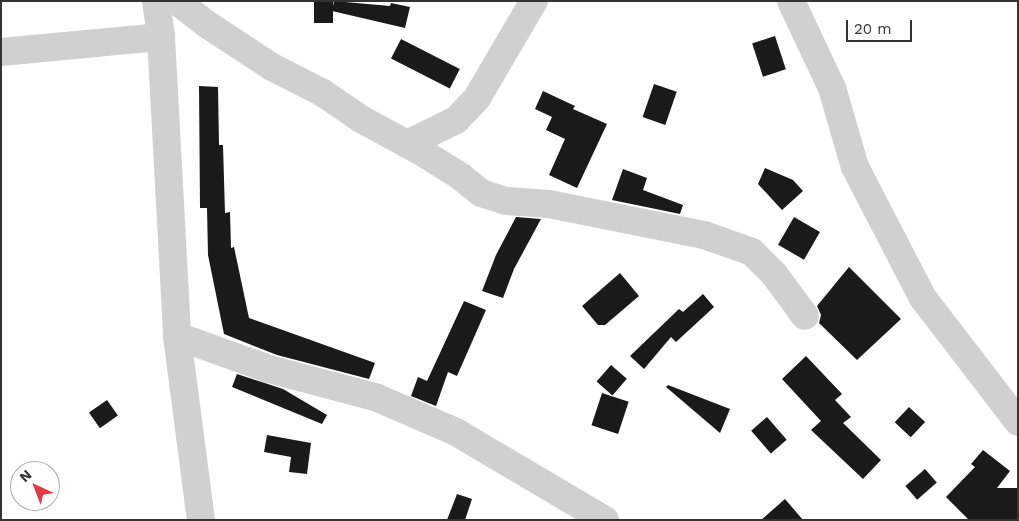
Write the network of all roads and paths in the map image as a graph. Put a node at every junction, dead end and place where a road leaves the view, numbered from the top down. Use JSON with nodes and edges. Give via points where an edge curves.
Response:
{"nodes":[{"id":1,"x":156,"y":1,"type":"edge"},
{"id":2,"x":177,"y":1,"type":"edge"},
{"id":3,"x":534,"y":1,"type":"edge"},
{"id":4,"x":790,"y":1,"type":"edge"},
{"id":5,"x":161,"y":37,"type":"junction"},
{"id":6,"x":1,"y":52,"type":"edge"},
{"id":7,"x":407,"y":144,"type":"junction"},
{"id":8,"x":805,"y":316,"type":"dead end"},
{"id":9,"x":177,"y":336,"type":"junction"},
{"id":10,"x":1018,"y":422,"type":"edge"},
{"id":11,"x":201,"y":520,"type":"edge"},
{"id":12,"x":605,"y":520,"type":"edge"}],
"edges":[{"from":1,"to":5,"type":"street"},
{"from":2,"to":7,"type":"street","via":[[272,67],[323,93],[361,120]]},
{"from":3,"to":7,"type":"street","via":[[477,98],[456,120]]},
{"from":4,"to":10,"type":"street","via":[[832,88],[854,166],[923,298]]},
{"from":5,"to":6,"type":"street"},
{"from":5,"to":9,"type":"street"},
{"from":7,"to":8,"type":"street","via":[[460,176],[481,194],[506,201],[549,204],[651,223],[704,235],[752,252],[774,274]]},
{"from":9,"to":11,"type":"street"},
{"from":9,"to":12,"type":"street","via":[[269,369],[375,397],[447,428],[526,471]]}]}
